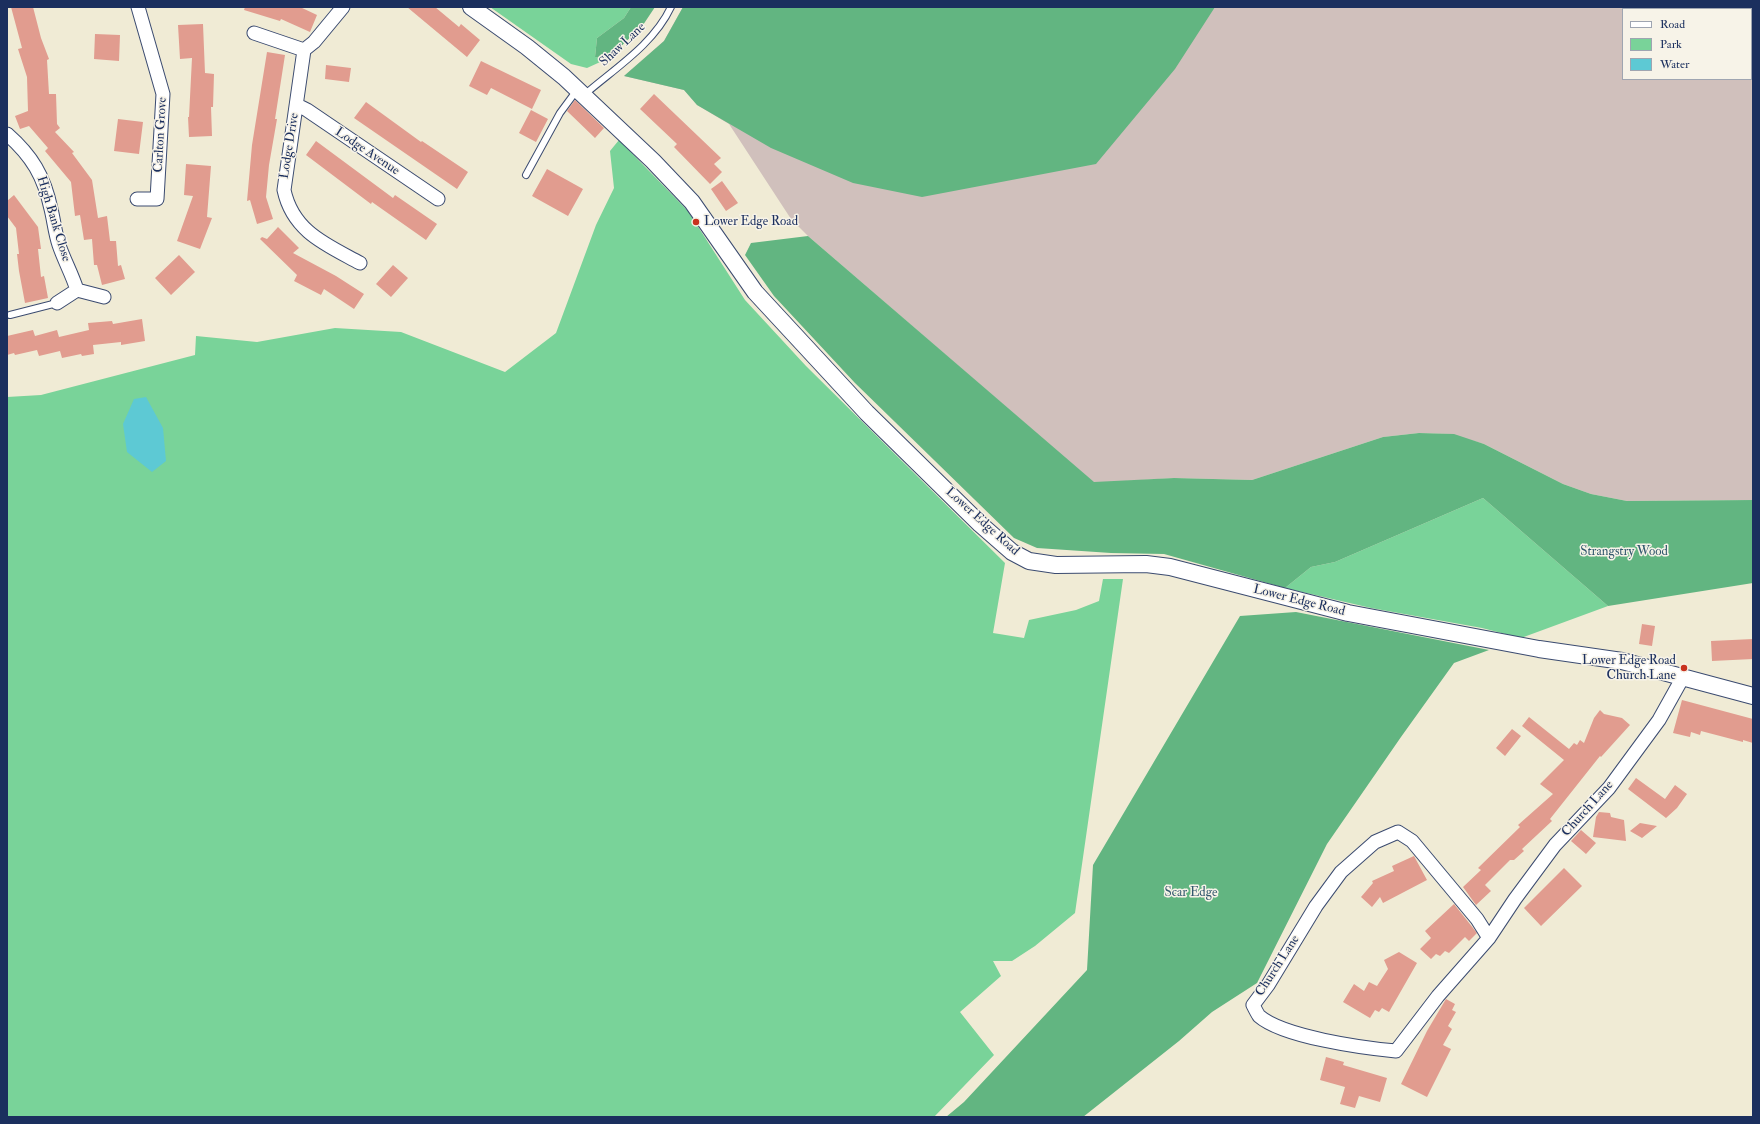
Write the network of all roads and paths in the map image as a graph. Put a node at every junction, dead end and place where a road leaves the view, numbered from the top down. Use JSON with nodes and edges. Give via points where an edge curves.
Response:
{"nodes":[{"id":1,"x":138,"y":7,"type":"edge"},
{"id":2,"x":342,"y":7,"type":"edge"},
{"id":3,"x":471,"y":7,"type":"edge"},
{"id":4,"x":671,"y":7,"type":"edge"},
{"id":5,"x":254,"y":33,"type":"dead end"},
{"id":6,"x":304,"y":50,"type":"junction"},
{"id":7,"x":581,"y":92,"type":"junction"},
{"id":8,"x":296,"y":106,"type":"junction"},
{"id":9,"x":7,"y":134,"type":"edge"},
{"id":10,"x":526,"y":175,"type":"dead end"},
{"id":11,"x":137,"y":198,"type":"dead end"},
{"id":12,"x":438,"y":200,"type":"dead end"},
{"id":13,"x":360,"y":263,"type":"dead end"},
{"id":14,"x":77,"y":290,"type":"junction"},
{"id":15,"x":104,"y":297,"type":"dead end"},
{"id":16,"x":58,"y":303,"type":"joint"},
{"id":17,"x":10,"y":315,"type":"dead end"},
{"id":18,"x":1683,"y":677,"type":"junction"},
{"id":19,"x":1753,"y":696,"type":"edge"},
{"id":20,"x":1489,"y":938,"type":"junction"}],
"edges":[{"from":1,"to":11,"type":"street","name":"Carlton Grove","via":[[161,84],[163,99],[157,198]]},
{"from":2,"to":6,"type":"street","via":[[314,42]]},
{"from":3,"to":7,"type":"street","name":"Lower Edge Road","via":[[527,47]]},
{"from":4,"to":7,"type":"lane","name":"Shaw Lane","via":[[647,42]]},
{"from":5,"to":6,"type":"street"},
{"from":6,"to":8,"type":"street","name":"Lodge Drive"},
{"from":7,"to":10,"type":"lane","name":"Shaw Lane","via":[[560,113]]},
{"from":7,"to":18,"type":"street","name":"Lower Edge Road","via":[[692,202],[755,292],[820,363],[941,485],[1006,547],[1021,557],[1038,563],[1056,565],[1146,564],[1170,567],[1348,613],[1539,649],[1622,661]]},
{"from":8,"to":12,"type":"street","name":"Lodge Avenue","via":[[307,110]]},
{"from":8,"to":13,"type":"street","name":"Lodge Drive","via":[[284,184],[288,203],[309,233]]},
{"from":9,"to":14,"type":"street","name":"High Bank Close","via":[[30,157],[42,178],[58,243]]},
{"from":14,"to":15,"type":"street"},
{"from":14,"to":16,"type":"street"},
{"from":16,"to":17,"type":"lane"},
{"from":18,"to":19,"type":"street","name":"Lower Edge Road"},
{"from":18,"to":20,"type":"street","name":"Church Lane","via":[[1659,720],[1609,788],[1555,845]]},
{"from":20,"to":20,"type":"street","name":"Church Lane","via":[[1477,919],[1412,841],[1398,832],[1375,842],[1341,872],[1316,906],[1268,986],[1253,1006],[1258,1015],[1276,1026],[1307,1036],[1396,1051],[1438,996]]}]}
